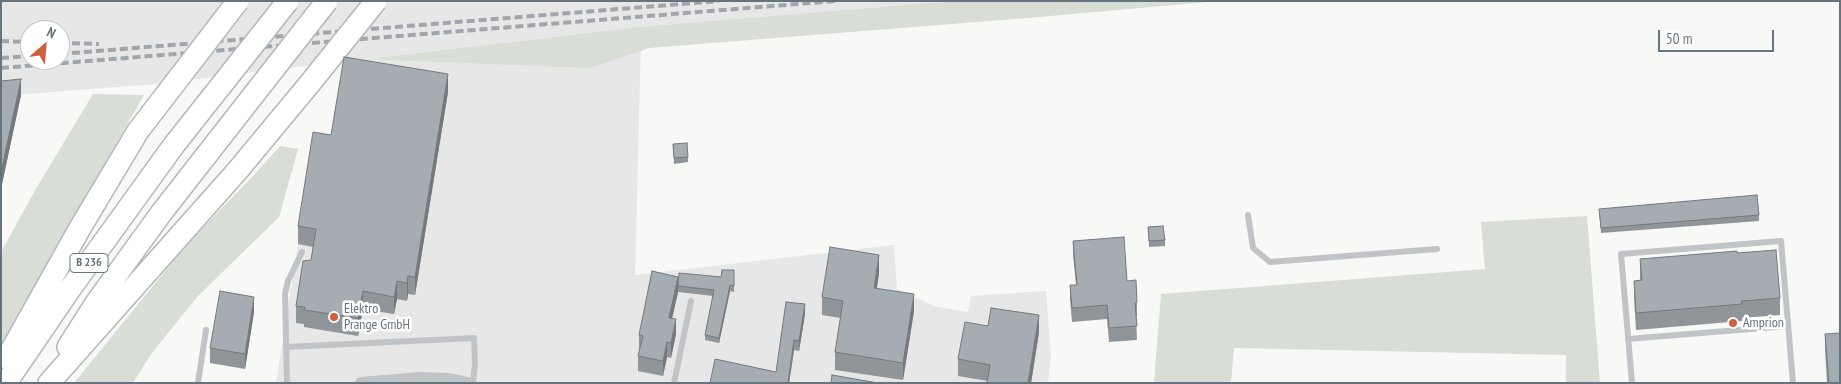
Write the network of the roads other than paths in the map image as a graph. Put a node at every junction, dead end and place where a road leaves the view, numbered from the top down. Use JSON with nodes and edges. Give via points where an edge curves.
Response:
{"nodes":[{"id":1,"x":238,"y":1,"type":"edge"},
{"id":2,"x":288,"y":1,"type":"edge"},
{"id":3,"x":327,"y":1,"type":"edge"},
{"id":4,"x":376,"y":1,"type":"edge"},
{"id":5,"x":1248,"y":215,"type":"dead end"},
{"id":6,"x":1437,"y":249,"type":"dead end"},
{"id":7,"x":302,"y":252,"type":"dead end"},
{"id":8,"x":691,"y":301,"type":"dead end"},
{"id":9,"x":1788,"y":326,"type":"junction"},
{"id":10,"x":206,"y":330,"type":"dead end"},
{"id":11,"x":1628,"y":339,"type":"junction"},
{"id":12,"x":286,"y":347,"type":"junction"},
{"id":13,"x":1,"y":367,"type":"edge"},
{"id":14,"x":6,"y":383,"type":"edge"},
{"id":15,"x":45,"y":383,"type":"edge"},
{"id":16,"x":48,"y":383,"type":"edge"},
{"id":17,"x":198,"y":383,"type":"edge"},
{"id":18,"x":288,"y":383,"type":"edge"},
{"id":19,"x":361,"y":383,"type":"edge"},
{"id":20,"x":468,"y":383,"type":"edge"},
{"id":21,"x":473,"y":383,"type":"edge"},
{"id":22,"x":674,"y":383,"type":"edge"},
{"id":23,"x":1632,"y":383,"type":"edge"},
{"id":24,"x":1793,"y":383,"type":"edge"}],
"edges":[{"from":1,"to":13,"type":"highway","bridge":true,"via":[[138,131]]},
{"from":2,"to":14,"type":"highway","number":"B 236","bridge":true,"via":[[174,145]]},
{"from":3,"to":15,"type":"highway","number":"B 236","bridge":true,"via":[[162,212],[96,303]]},
{"from":4,"to":16,"type":"highway","bridge":true,"via":[[238,170]]},
{"from":5,"to":6,"type":"lane","via":[[1253,248],[1270,262]]},
{"from":7,"to":12,"type":"lane","via":[[285,294]]},
{"from":8,"to":22,"type":"lane"},
{"from":9,"to":11,"type":"lane"},
{"from":9,"to":11,"type":"lane","via":[[1781,240],[1621,254]]},
{"from":9,"to":24,"type":"lane"},
{"from":10,"to":17,"type":"lane"},
{"from":11,"to":23,"type":"lane"},
{"from":12,"to":18,"type":"lane"},
{"from":12,"to":21,"type":"lane","via":[[474,338]]},
{"from":19,"to":20,"type":"street","via":[[420,378]]}]}
